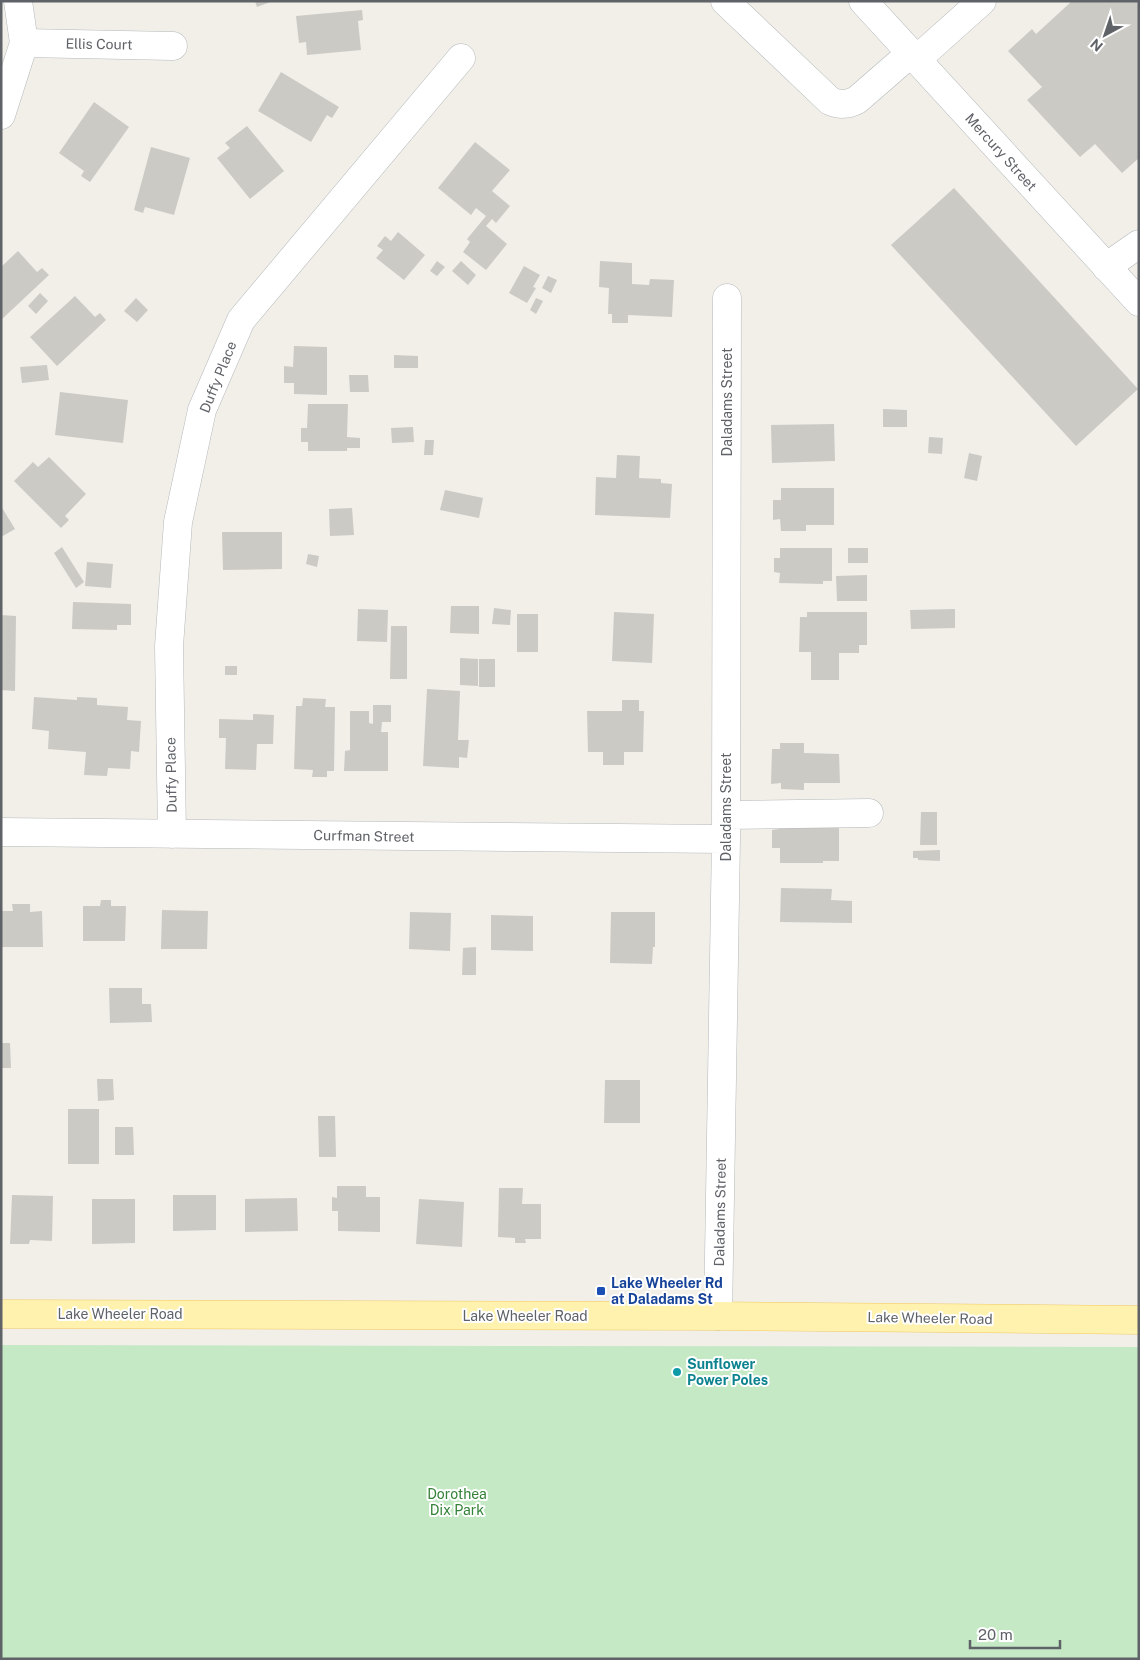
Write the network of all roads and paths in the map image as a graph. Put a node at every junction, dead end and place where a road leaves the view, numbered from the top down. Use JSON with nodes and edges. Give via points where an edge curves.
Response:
{"nodes":[{"id":1,"x":18,"y":1,"type":"edge"},
{"id":2,"x":725,"y":1,"type":"edge"},
{"id":3,"x":863,"y":1,"type":"edge"},
{"id":4,"x":982,"y":1,"type":"edge"},
{"id":5,"x":24,"y":43,"type":"junction"},
{"id":6,"x":173,"y":46,"type":"dead end"},
{"id":7,"x":913,"y":56,"type":"junction"},
{"id":8,"x":461,"y":58,"type":"dead end"},
{"id":9,"x":1,"y":115,"type":"edge"},
{"id":10,"x":1139,"y":244,"type":"edge"},
{"id":11,"x":1106,"y":267,"type":"junction"},
{"id":12,"x":727,"y":298,"type":"dead end"},
{"id":13,"x":1139,"y":302,"type":"edge"},
{"id":14,"x":869,"y":813,"type":"dead end"},
{"id":15,"x":726,"y":827,"type":"junction"},
{"id":16,"x":1,"y":832,"type":"edge"},
{"id":17,"x":172,"y":834,"type":"junction"},
{"id":18,"x":1,"y":1314,"type":"edge"},
{"id":19,"x":718,"y":1316,"type":"junction"},
{"id":20,"x":1139,"y":1320,"type":"edge"}],
"edges":[{"from":1,"to":5,"type":"street"},
{"from":2,"to":7,"type":"street","via":[[830,101],[839,105],[857,100]]},
{"from":3,"to":7,"type":"street","name":"Mercury Street"},
{"from":4,"to":7,"type":"street"},
{"from":5,"to":6,"type":"street","name":"Ellis Court"},
{"from":5,"to":9,"type":"street"},
{"from":7,"to":11,"type":"street","name":"Mercury Street"},
{"from":8,"to":17,"type":"street","name":"Duffy Place","via":[[241,320],[202,410],[178,522],[169,646]]},
{"from":10,"to":11,"type":"street"},
{"from":11,"to":13,"type":"street","name":"Mercury Street"},
{"from":12,"to":15,"type":"street","name":"Daladams Street"},
{"from":14,"to":15,"type":"street","name":"Curfman Street"},
{"from":15,"to":17,"type":"street","name":"Curfman Street"},
{"from":15,"to":19,"type":"street","name":"Daladams Street"},
{"from":16,"to":17,"type":"street","name":"Curfman Street"},
{"from":18,"to":19,"type":"main road","name":"Lake Wheeler Road"},
{"from":19,"to":20,"type":"main road","name":"Lake Wheeler Road"}]}
